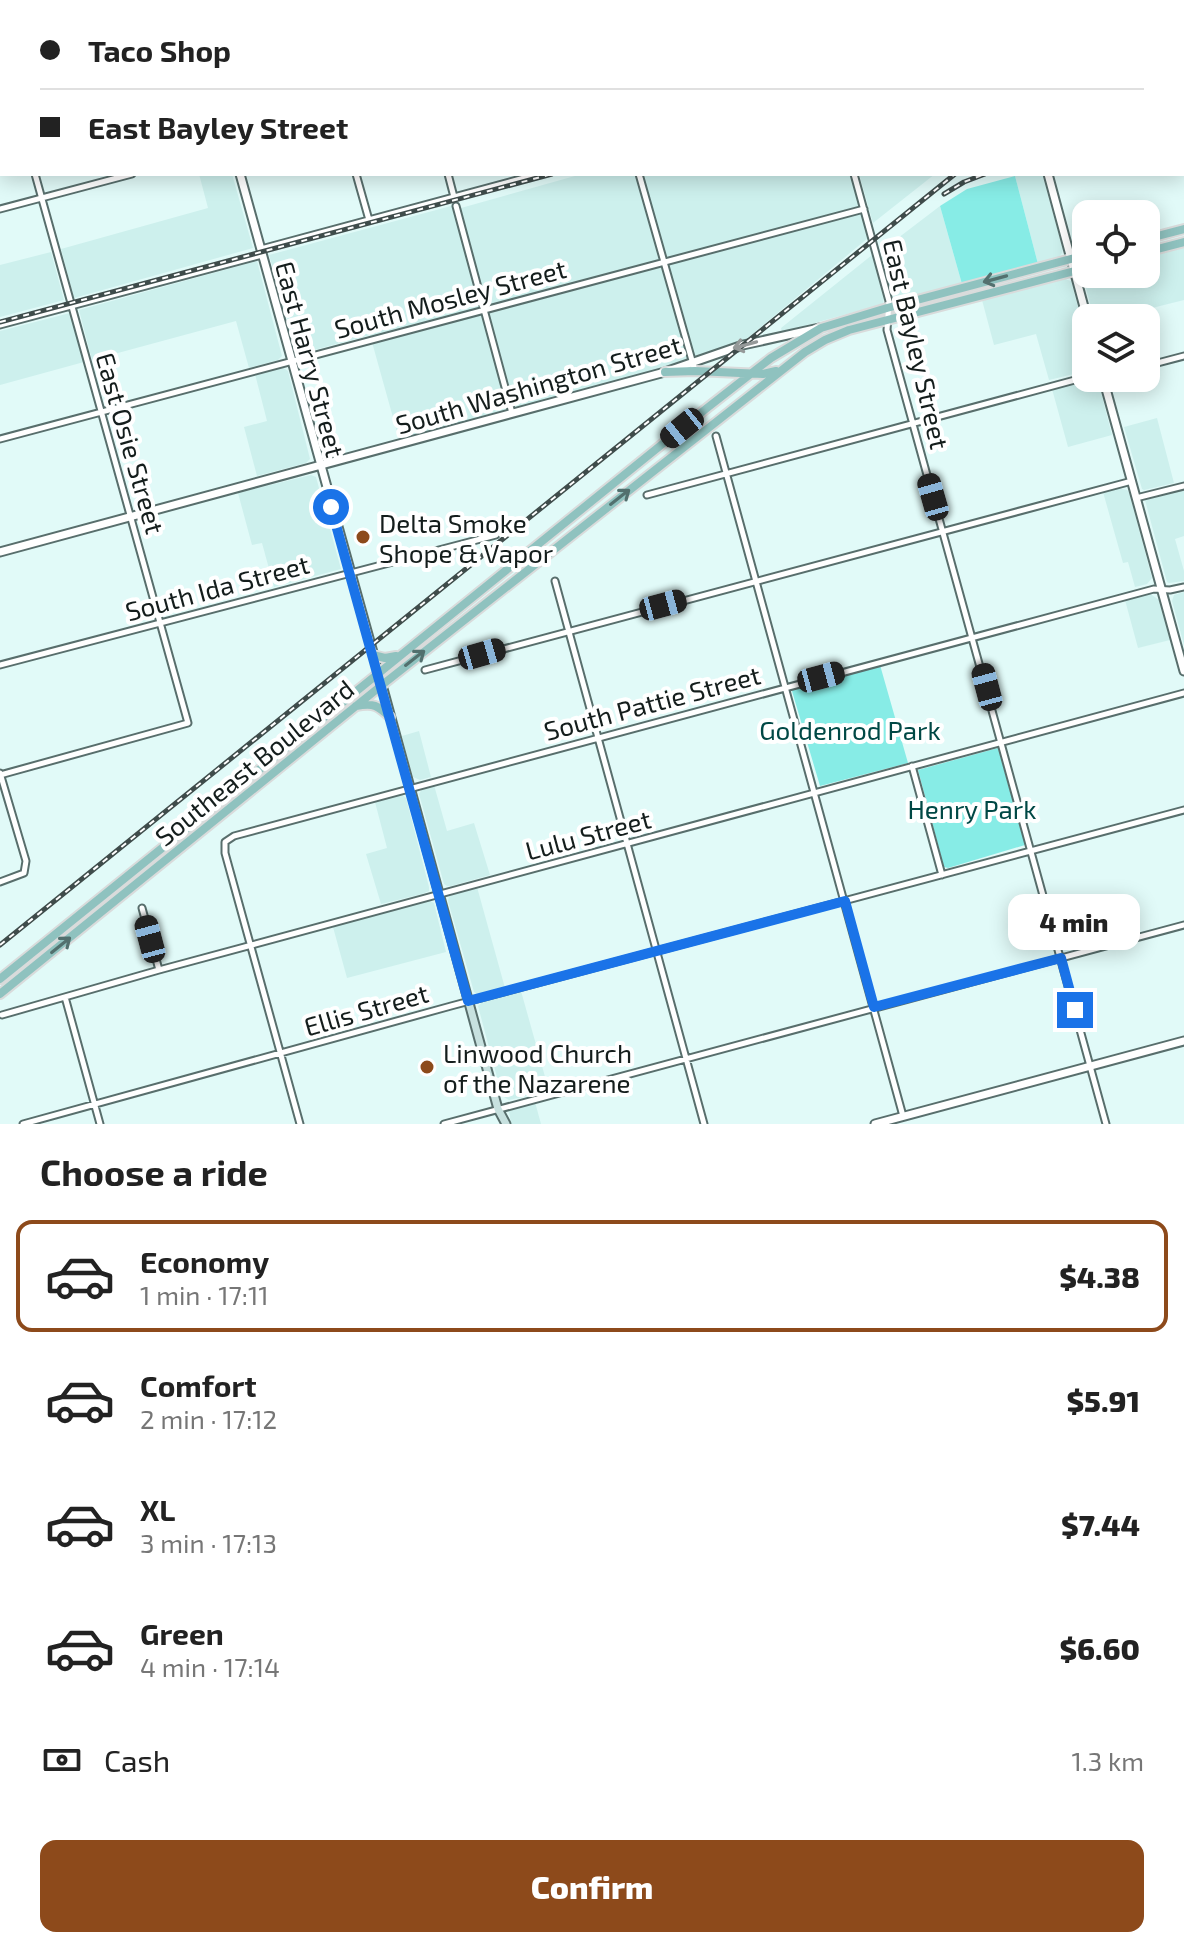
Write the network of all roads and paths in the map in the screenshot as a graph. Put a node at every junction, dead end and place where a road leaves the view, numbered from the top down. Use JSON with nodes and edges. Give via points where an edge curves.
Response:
{"nodes":[{"id":1,"x":36,"y":176,"type":"edge"},
{"id":2,"x":124,"y":176,"type":"edge"},
{"id":3,"x":241,"y":176,"type":"edge"},
{"id":4,"x":357,"y":176,"type":"edge"},
{"id":5,"x":449,"y":176,"type":"edge"},
{"id":6,"x":532,"y":176,"type":"edge"},
{"id":7,"x":640,"y":176,"type":"edge"},
{"id":8,"x":855,"y":176,"type":"edge"},
{"id":9,"x":1049,"y":176,"type":"edge"},
{"id":10,"x":454,"y":197,"type":"junction"},
{"id":11,"x":42,"y":198,"type":"junction"},
{"id":12,"x":456,"y":206,"type":"dead end"},
{"id":13,"x":0,"y":209,"type":"edge"},
{"id":14,"x":864,"y":209,"type":"junction"},
{"id":15,"x":369,"y":220,"type":"junction"},
{"id":16,"x":1184,"y":229,"type":"edge"},
{"id":17,"x":1160,"y":235,"type":"edge"},
{"id":18,"x":1184,"y":242,"type":"edge"},
{"id":19,"x":1160,"y":248,"type":"edge"},
{"id":20,"x":262,"y":252,"type":"junction"},
{"id":21,"x":1070,"y":259,"type":"junction"},
{"id":22,"x":664,"y":261,"type":"junction"},
{"id":23,"x":1072,"y":265,"type":"edge"},
{"id":24,"x":1072,"y":272,"type":"edge"},
{"id":25,"x":72,"y":306,"type":"junction"},
{"id":26,"x":887,"y":308,"type":"junction"},
{"id":27,"x":484,"y":310,"type":"junction"},
{"id":28,"x":887,"y":321,"type":"junction"},
{"id":29,"x":0,"y":325,"type":"edge"},
{"id":30,"x":821,"y":328,"type":"junction"},
{"id":31,"x":1184,"y":356,"type":"edge"},
{"id":32,"x":291,"y":362,"type":"junction"},
{"id":33,"x":1160,"y":362,"type":"edge"},
{"id":34,"x":694,"y":366,"type":"junction"},
{"id":35,"x":784,"y":368,"type":"junction"},
{"id":36,"x":665,"y":372,"type":"joint"},
{"id":37,"x":750,"y":373,"type":"junction"},
{"id":38,"x":1072,"y":381,"type":"edge"},
{"id":39,"x":1107,"y":392,"type":"edge"},
{"id":40,"x":102,"y":412,"type":"junction"},
{"id":41,"x":512,"y":414,"type":"junction"},
{"id":42,"x":913,"y":423,"type":"junction"},
{"id":43,"x":716,"y":436,"type":"dead end"},
{"id":44,"x":0,"y":439,"type":"edge"},
{"id":45,"x":320,"y":465,"type":"junction"},
{"id":46,"x":726,"y":473,"type":"junction"},
{"id":47,"x":1132,"y":481,"type":"junction"},
{"id":48,"x":1184,"y":486,"type":"edge"},
{"id":49,"x":647,"y":495,"type":"dead end"},
{"id":50,"x":1136,"y":498,"type":"junction"},
{"id":51,"x":131,"y":516,"type":"junction"},
{"id":52,"x":943,"y":531,"type":"junction"},
{"id":53,"x":496,"y":535,"type":"dead end"},
{"id":54,"x":0,"y":552,"type":"edge"},
{"id":55,"x":350,"y":573,"type":"junction"},
{"id":56,"x":555,"y":581,"type":"dead end"},
{"id":57,"x":756,"y":581,"type":"junction"},
{"id":58,"x":1184,"y":587,"type":"edge"},
{"id":59,"x":1162,"y":589,"type":"junction"},
{"id":60,"x":160,"y":623,"type":"junction"},
{"id":61,"x":568,"y":630,"type":"junction"},
{"id":62,"x":973,"y":637,"type":"junction"},
{"id":63,"x":404,"y":653,"type":"junction"},
{"id":64,"x":373,"y":655,"type":"junction"},
{"id":65,"x":0,"y":665,"type":"edge"},
{"id":66,"x":425,"y":670,"type":"dead end"},
{"id":67,"x":1184,"y":671,"type":"edge"},
{"id":68,"x":379,"y":674,"type":"junction"},
{"id":69,"x":382,"y":685,"type":"junction"},
{"id":70,"x":786,"y":687,"type":"junction"},
{"id":71,"x":1184,"y":693,"type":"edge"},
{"id":72,"x":356,"y":706,"type":"junction"},
{"id":73,"x":390,"y":717,"type":"junction"},
{"id":74,"x":597,"y":738,"type":"junction"},
{"id":75,"x":1002,"y":743,"type":"junction"},
{"id":76,"x":912,"y":766,"type":"junction"},
{"id":77,"x":0,"y":774,"type":"edge"},
{"id":78,"x":410,"y":788,"type":"junction"},
{"id":79,"x":815,"y":793,"type":"junction"},
{"id":80,"x":1184,"y":810,"type":"edge"},
{"id":81,"x":627,"y":844,"type":"junction"},
{"id":82,"x":1032,"y":851,"type":"junction"},
{"id":83,"x":942,"y":875,"type":"junction"},
{"id":84,"x":0,"y":882,"type":"edge"},
{"id":85,"x":439,"y":895,"type":"junction"},
{"id":86,"x":845,"y":901,"type":"junction"},
{"id":87,"x":142,"y":908,"type":"dead end"},
{"id":88,"x":1184,"y":925,"type":"edge"},
{"id":89,"x":252,"y":946,"type":"junction"},
{"id":90,"x":656,"y":951,"type":"junction"},
{"id":91,"x":1061,"y":958,"type":"junction"},
{"id":92,"x":159,"y":970,"type":"junction"},
{"id":93,"x":0,"y":979,"type":"edge"},
{"id":94,"x":0,"y":994,"type":"edge"},
{"id":95,"x":65,"y":997,"type":"junction"},
{"id":96,"x":468,"y":1001,"type":"junction"},
{"id":97,"x":874,"y":1007,"type":"junction"},
{"id":98,"x":2,"y":1015,"type":"dead end"},
{"id":99,"x":1184,"y":1041,"type":"edge"},
{"id":100,"x":281,"y":1053,"type":"junction"},
{"id":101,"x":686,"y":1059,"type":"junction"},
{"id":102,"x":1090,"y":1066,"type":"junction"},
{"id":103,"x":95,"y":1105,"type":"junction"},
{"id":104,"x":498,"y":1109,"type":"junction"},
{"id":105,"x":903,"y":1116,"type":"junction"},
{"id":106,"x":23,"y":1124,"type":"edge"},
{"id":107,"x":100,"y":1124,"type":"edge"},
{"id":108,"x":300,"y":1124,"type":"edge"},
{"id":109,"x":444,"y":1124,"type":"edge"},
{"id":110,"x":498,"y":1124,"type":"edge"},
{"id":111,"x":506,"y":1124,"type":"edge"},
{"id":112,"x":704,"y":1124,"type":"edge"},
{"id":113,"x":875,"y":1124,"type":"edge"},
{"id":114,"x":1106,"y":1124,"type":"edge"}],
"edges":[{"from":1,"to":11,"type":"street","name":"East Osie Street"},
{"from":2,"to":11,"type":"street"},
{"from":3,"to":20,"type":"street","name":"East Harry Street"},
{"from":4,"to":15,"type":"street"},
{"from":5,"to":10,"type":"street"},
{"from":6,"to":10,"type":"street"},
{"from":7,"to":22,"type":"street"},
{"from":8,"to":14,"type":"street","name":"East Bayley Street"},
{"from":9,"to":21,"type":"street"},
{"from":10,"to":15,"type":"street"},
{"from":11,"to":13,"type":"street"},
{"from":11,"to":25,"type":"street","name":"East Osie Street"},
{"from":12,"to":27,"type":"street"},
{"from":14,"to":22,"type":"street","name":"South Mosley Street"},
{"from":14,"to":26,"type":"street","name":"East Bayley Street"},
{"from":15,"to":20,"type":"street"},
{"from":16,"to":17,"type":"main road"},
{"from":18,"to":19,"type":"main road"},
{"from":20,"to":25,"type":"street"},
{"from":20,"to":32,"type":"street","name":"East Harry Street"},
{"from":21,"to":23,"type":"street"},
{"from":21,"to":26,"type":"main road","name":"South Washington Street","one_way":true},
{"from":22,"to":27,"type":"street","name":"South Mosley Street"},
{"from":22,"to":34,"type":"street"},
{"from":24,"to":28,"type":"main road","name":"Southeast Boulevard"},
{"from":25,"to":29,"type":"street"},
{"from":25,"to":40,"type":"street","name":"East Osie Street"},
{"from":26,"to":28,"type":"street","name":"East Bayley Street"},
{"from":26,"to":30,"type":"main road","name":"South Washington Street"},
{"from":27,"to":32,"type":"street","name":"South Mosley Street"},
{"from":27,"to":41,"type":"street"},
{"from":28,"to":35,"type":"main road","name":"Southeast Boulevard","via":[[825,340]]},
{"from":28,"to":42,"type":"street","name":"East Bayley Street"},
{"from":30,"to":34,"type":"street","name":"South Washington Street","one_way":true,"via":[[743,345]]},
{"from":30,"to":37,"type":"main road","name":"Southeast Boulevard"},
{"from":31,"to":33,"type":"street"},
{"from":32,"to":40,"type":"street","name":"South Mosley Street"},
{"from":32,"to":45,"type":"street","name":"East Harry Street"},
{"from":34,"to":36,"type":"main road"},
{"from":34,"to":37,"type":"main road"},
{"from":35,"to":37,"type":"main road"},
{"from":69,"to":35,"type":"main road","name":"Southeast Boulevard","one_way":true},
{"from":36,"to":41,"type":"street","name":"South Washington Street"},
{"from":37,"to":63,"type":"main road","name":"Southeast Boulevard"},
{"from":38,"to":42,"type":"street"},
{"from":39,"to":47,"type":"street"},
{"from":40,"to":44,"type":"street","name":"South Mosley Street"},
{"from":40,"to":51,"type":"street","name":"East Osie Street"},
{"from":41,"to":45,"type":"street","name":"South Washington Street"},
{"from":42,"to":46,"type":"street"},
{"from":42,"to":52,"type":"street","name":"East Bayley Street"},
{"from":43,"to":46,"type":"street"},
{"from":45,"to":51,"type":"street","name":"South Washington Street"},
{"from":45,"to":55,"type":"street","name":"East Harry Street"},
{"from":46,"to":49,"type":"street"},
{"from":46,"to":57,"type":"street"},
{"from":47,"to":50,"type":"street"},
{"from":47,"to":52,"type":"street"},
{"from":48,"to":50,"type":"street"},
{"from":50,"to":59,"type":"street"},
{"from":51,"to":54,"type":"street","name":"South Washington Street"},
{"from":51,"to":60,"type":"street","name":"East Osie Street"},
{"from":52,"to":57,"type":"street"},
{"from":52,"to":62,"type":"street","name":"East Bayley Street"},
{"from":53,"to":55,"type":"street","name":"South Ida Street"},
{"from":55,"to":60,"type":"street","name":"South Ida Street"},
{"from":55,"to":64,"type":"street","name":"East Harry Street"},
{"from":56,"to":61,"type":"street"},
{"from":57,"to":61,"type":"street"},
{"from":57,"to":70,"type":"street"},
{"from":58,"to":59,"type":"street","name":"South Pattie Street"},
{"from":59,"to":62,"type":"street","name":"South Pattie Street"},
{"from":59,"to":67,"type":"street"},
{"from":60,"to":65,"type":"street","name":"South Ida Street"},
{"from":60,"to":77,"type":"street","name":"East Osie Street","via":[[188,723]]},
{"from":61,"to":66,"type":"street"},
{"from":61,"to":74,"type":"street"},
{"from":62,"to":70,"type":"street","name":"South Pattie Street"},
{"from":62,"to":75,"type":"street","name":"East Bayley Street"},
{"from":63,"to":64,"type":"main road","via":[[390,658]]},
{"from":63,"to":68,"type":"main road","name":"Southeast Boulevard"},
{"from":64,"to":68,"type":"street","name":"East Harry Street"},
{"from":68,"to":69,"type":"main road","name":"East Harry Street"},
{"from":68,"to":93,"type":"main road","name":"Southeast Boulevard"},
{"from":69,"to":72,"type":"main road","name":"Southeast Boulevard"},
{"from":69,"to":73,"type":"main road","name":"East Harry Street"},
{"from":70,"to":74,"type":"street","name":"South Pattie Street"},
{"from":70,"to":79,"type":"street"},
{"from":71,"to":75,"type":"street","name":"Lulu Street"},
{"from":72,"to":73,"type":"main road","via":[[377,706]]},
{"from":94,"to":72,"type":"main road","name":"Southeast Boulevard","one_way":true},
{"from":73,"to":78,"type":"main road","name":"East Harry Street"},
{"from":74,"to":78,"type":"street","name":"South Pattie Street"},
{"from":74,"to":81,"type":"street"},
{"from":75,"to":76,"type":"street","name":"Lulu Street"},
{"from":75,"to":82,"type":"street","name":"East Bayley Street"},
{"from":76,"to":79,"type":"street","name":"Lulu Street"},
{"from":76,"to":83,"type":"street"},
{"from":77,"to":84,"type":"street","via":[[26,861],[24,873]]},
{"from":78,"to":85,"type":"main road","name":"East Harry Street"},
{"from":78,"to":89,"type":"street","name":"South Pattie Street","via":[[225,842]]},
{"from":79,"to":81,"type":"street","name":"Lulu Street"},
{"from":79,"to":86,"type":"street"},
{"from":80,"to":82,"type":"street","name":"Ellis Street"},
{"from":81,"to":85,"type":"street","name":"Lulu Street"},
{"from":81,"to":90,"type":"street"},
{"from":82,"to":83,"type":"street","name":"Ellis Street"},
{"from":82,"to":91,"type":"street","name":"East Bayley Street"},
{"from":83,"to":86,"type":"street","name":"Ellis Street"},
{"from":85,"to":89,"type":"street","name":"Lulu Street"},
{"from":85,"to":96,"type":"main road","name":"East Harry Street"},
{"from":86,"to":90,"type":"street","name":"Ellis Street"},
{"from":86,"to":97,"type":"street"},
{"from":87,"to":92,"type":"street"},
{"from":88,"to":91,"type":"street"},
{"from":89,"to":92,"type":"street","name":"Lulu Street"},
{"from":89,"to":100,"type":"street"},
{"from":90,"to":96,"type":"street","name":"Ellis Street"},
{"from":90,"to":101,"type":"street"},
{"from":91,"to":97,"type":"street"},
{"from":91,"to":102,"type":"street","name":"East Bayley Street"},
{"from":92,"to":95,"type":"street","name":"Lulu Street"},
{"from":95,"to":98,"type":"street","name":"Lulu Street"},
{"from":95,"to":103,"type":"street"},
{"from":96,"to":100,"type":"street","name":"Ellis Street"},
{"from":96,"to":104,"type":"main road","name":"East Harry Street"},
{"from":97,"to":101,"type":"street"},
{"from":97,"to":105,"type":"street"},
{"from":99,"to":102,"type":"street"},
{"from":100,"to":103,"type":"street","name":"Ellis Street"},
{"from":100,"to":108,"type":"street"},
{"from":101,"to":104,"type":"street"},
{"from":101,"to":112,"type":"street"},
{"from":102,"to":105,"type":"street"},
{"from":102,"to":114,"type":"street","name":"East Bayley Street"},
{"from":103,"to":106,"type":"street","name":"Ellis Street"},
{"from":103,"to":107,"type":"street"},
{"from":104,"to":109,"type":"street"},
{"from":104,"to":110,"type":"main road","name":"East Harry Street"},
{"from":104,"to":111,"type":"main road","name":"East Harry Street"},
{"from":105,"to":113,"type":"street"}]}
